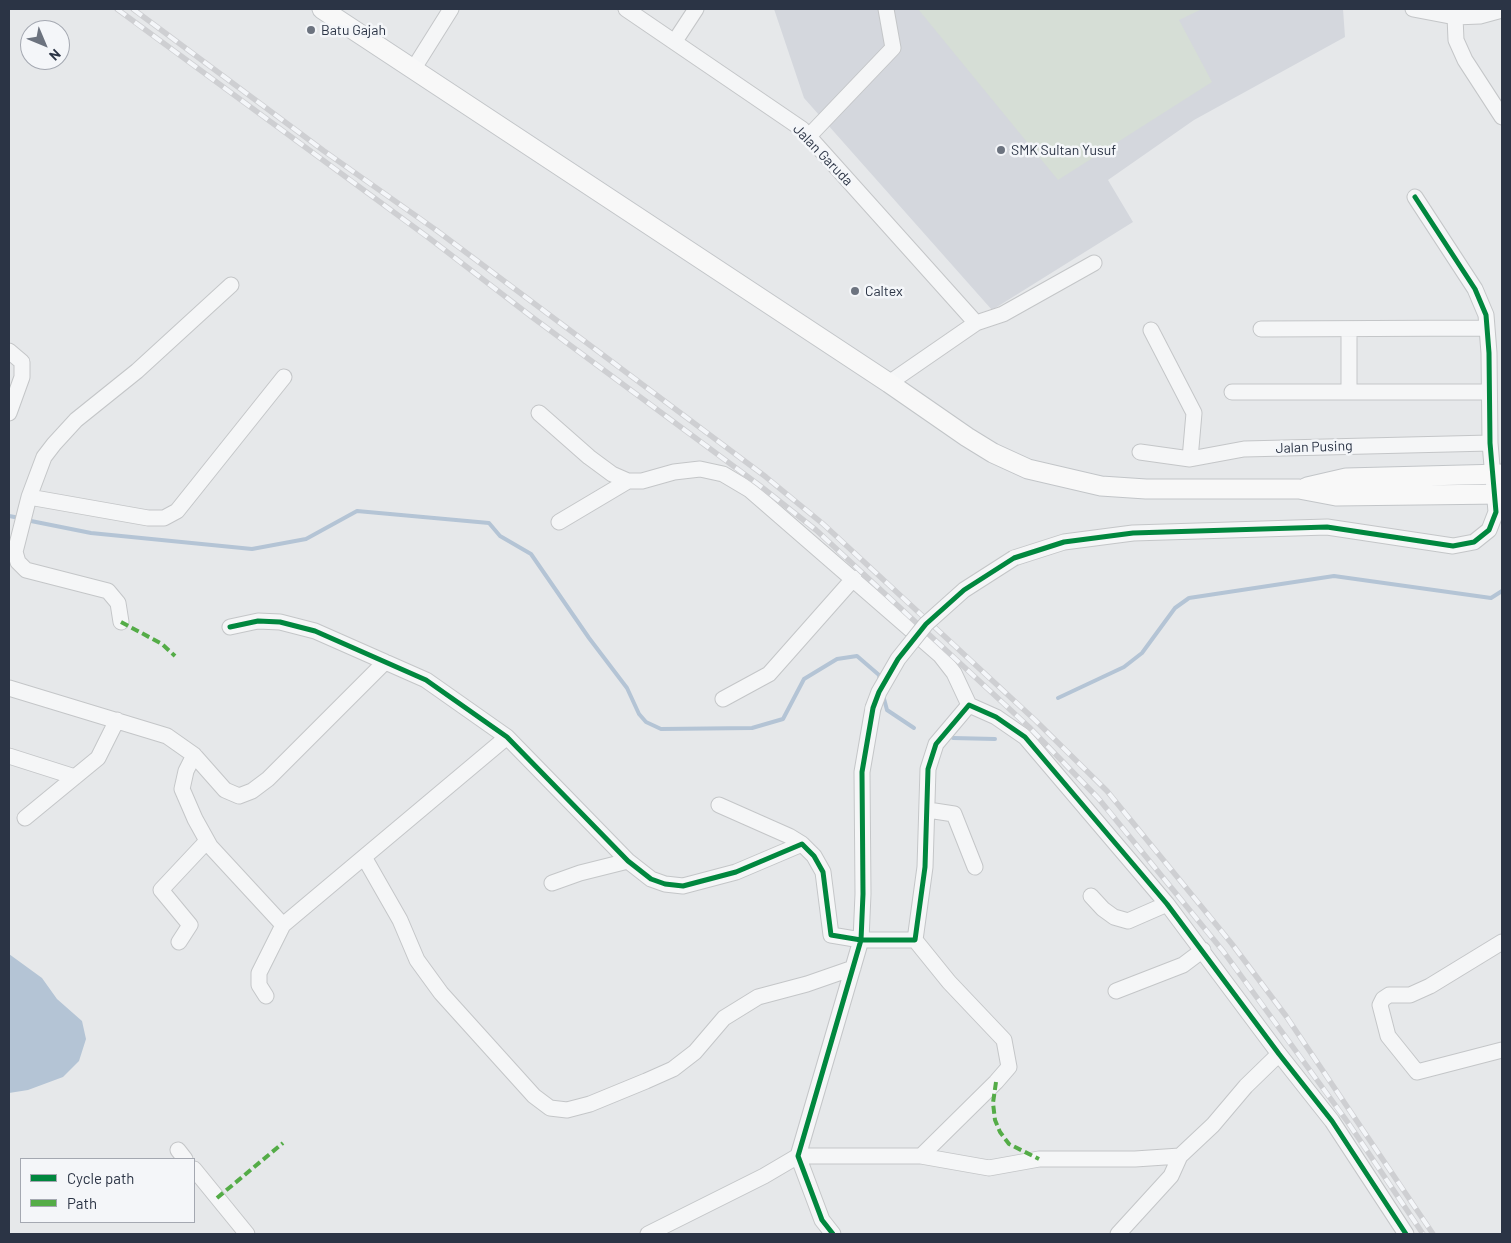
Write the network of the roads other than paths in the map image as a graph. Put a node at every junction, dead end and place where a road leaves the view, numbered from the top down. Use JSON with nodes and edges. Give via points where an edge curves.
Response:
{"nodes":[{"id":1,"x":322,"y":9,"type":"edge"},
{"id":2,"x":451,"y":9,"type":"edge"},
{"id":3,"x":626,"y":9,"type":"edge"},
{"id":4,"x":696,"y":9,"type":"edge"},
{"id":5,"x":886,"y":9,"type":"edge"},
{"id":6,"x":1413,"y":9,"type":"edge"},
{"id":7,"x":1502,"y":10,"type":"edge"},
{"id":8,"x":1455,"y":17,"type":"junction"},
{"id":9,"x":674,"y":42,"type":"junction"},
{"id":10,"x":414,"y":68,"type":"junction"},
{"id":11,"x":1502,"y":117,"type":"edge"},
{"id":12,"x":809,"y":136,"type":"junction"},
{"id":13,"x":1414,"y":197,"type":"dead end"},
{"id":14,"x":1094,"y":263,"type":"dead end"},
{"id":15,"x":232,"y":285,"type":"dead end"},
{"id":16,"x":976,"y":323,"type":"junction"},
{"id":17,"x":1486,"y":328,"type":"junction"},
{"id":18,"x":1261,"y":329,"type":"dead end"},
{"id":19,"x":1349,"y":329,"type":"junction"},
{"id":20,"x":1151,"y":330,"type":"dead end"},
{"id":21,"x":9,"y":351,"type":"edge"},
{"id":22,"x":284,"y":377,"type":"dead end"},
{"id":23,"x":889,"y":383,"type":"junction"},
{"id":24,"x":1232,"y":392,"type":"dead end"},
{"id":25,"x":1349,"y":392,"type":"junction"},
{"id":26,"x":1490,"y":392,"type":"junction"},
{"id":27,"x":9,"y":413,"type":"edge"},
{"id":28,"x":540,"y":413,"type":"dead end"},
{"id":29,"x":1490,"y":444,"type":"junction"},
{"id":30,"x":1140,"y":452,"type":"dead end"},
{"id":31,"x":1190,"y":459,"type":"junction"},
{"id":32,"x":1497,"y":474,"type":"edge"},
{"id":33,"x":628,"y":481,"type":"junction"},
{"id":34,"x":1299,"y":488,"type":"junction"},
{"id":35,"x":1498,"y":494,"type":"edge"},
{"id":36,"x":27,"y":504,"type":"junction"},
{"id":37,"x":559,"y":522,"type":"dead end"},
{"id":38,"x":854,"y":578,"type":"junction"},
{"id":39,"x":121,"y":622,"type":"dead end"},
{"id":40,"x":230,"y":627,"type":"dead end"},
{"id":41,"x":385,"y":662,"type":"junction"},
{"id":42,"x":9,"y":688,"type":"edge"},
{"id":43,"x":723,"y":699,"type":"dead end"},
{"id":44,"x":969,"y":704,"type":"junction"},
{"id":45,"x":117,"y":720,"type":"junction"},
{"id":46,"x":507,"y":737,"type":"junction"},
{"id":47,"x":194,"y":755,"type":"junction"},
{"id":48,"x":9,"y":756,"type":"edge"},
{"id":49,"x":75,"y":777,"type":"junction"},
{"id":50,"x":719,"y":805,"type":"dead end"},
{"id":51,"x":928,"y":810,"type":"junction"},
{"id":52,"x":25,"y":818,"type":"dead end"},
{"id":53,"x":207,"y":841,"type":"junction"},
{"id":54,"x":802,"y":844,"type":"junction"},
{"id":55,"x":364,"y":857,"type":"junction"},
{"id":56,"x":628,"y":861,"type":"junction"},
{"id":57,"x":975,"y":867,"type":"dead end"},
{"id":58,"x":552,"y":883,"type":"dead end"},
{"id":59,"x":1091,"y":896,"type":"dead end"},
{"id":60,"x":1167,"y":904,"type":"junction"},
{"id":61,"x":283,"y":925,"type":"junction"},
{"id":62,"x":861,"y":940,"type":"junction"},
{"id":63,"x":915,"y":940,"type":"junction"},
{"id":64,"x":179,"y":942,"type":"dead end"},
{"id":65,"x":1502,"y":942,"type":"edge"},
{"id":66,"x":1203,"y":950,"type":"junction"},
{"id":67,"x":853,"y":968,"type":"junction"},
{"id":68,"x":1116,"y":991,"type":"dead end"},
{"id":69,"x":266,"y":996,"type":"dead end"},
{"id":70,"x":1502,"y":1050,"type":"edge"},
{"id":71,"x":1279,"y":1054,"type":"junction"},
{"id":72,"x":798,"y":1156,"type":"junction"},
{"id":73,"x":922,"y":1156,"type":"junction"},
{"id":74,"x":1180,"y":1156,"type":"junction"},
{"id":75,"x":195,"y":1170,"type":"edge"},
{"id":76,"x":246,"y":1234,"type":"edge"},
{"id":77,"x":648,"y":1234,"type":"edge"},
{"id":78,"x":833,"y":1234,"type":"edge"},
{"id":79,"x":1118,"y":1234,"type":"edge"},
{"id":80,"x":1406,"y":1234,"type":"edge"}],
"edges":[{"from":1,"to":10,"type":"main road"},
{"from":2,"to":10,"type":"street"},
{"from":3,"to":9,"type":"street","name":"Jalan Garuda"},
{"from":4,"to":9,"type":"street"},
{"from":5,"to":12,"type":"street","via":[[893,48]]},
{"from":6,"to":8,"type":"street"},
{"from":7,"to":8,"type":"street","via":[[1480,16]]},
{"from":8,"to":11,"type":"street","via":[[1456,40],[1465,60]]},
{"from":9,"to":12,"type":"street","name":"Jalan Garuda"},
{"from":10,"to":23,"type":"main road"},
{"from":12,"to":16,"type":"street","name":"Jalan Garuda"},
{"from":13,"to":17,"type":"street","via":[[1475,289],[1486,315]]},
{"from":14,"to":16,"type":"street","via":[[1003,314]]},
{"from":15,"to":36,"type":"street","via":[[137,371],[76,420],[44,457]]},
{"from":16,"to":23,"type":"street"},
{"from":17,"to":19,"type":"street"},
{"from":17,"to":26,"type":"street"},
{"from":18,"to":19,"type":"street"},
{"from":19,"to":25,"type":"street"},
{"from":20,"to":31,"type":"street","via":[[1194,413]]},
{"from":21,"to":27,"type":"street","via":[[22,362],[22,377]]},
{"from":22,"to":36,"type":"street","via":[[177,511],[164,518]]},
{"from":23,"to":34,"type":"main road","via":[[992,453],[1037,471],[1101,486],[1146,489]]},
{"from":24,"to":25,"type":"street"},
{"from":25,"to":26,"type":"street"},
{"from":26,"to":29,"type":"street"},
{"from":28,"to":33,"type":"street","via":[[589,457]]},
{"from":29,"to":31,"type":"street","name":"Jalan Pusing","via":[[1244,450]]},
{"from":29,"to":32,"type":"street"},
{"from":30,"to":31,"type":"street","name":"Jalan Pusing"},
{"from":32,"to":34,"type":"main road","via":[[1346,478]]},
{"from":32,"to":35,"type":"street"},
{"from":33,"to":37,"type":"street"},
{"from":33,"to":38,"type":"street","via":[[700,468],[723,474],[750,490]]},
{"from":34,"to":35,"type":"main road","via":[[1336,496]]},
{"from":35,"to":62,"type":"street","bridge":true,"via":[[1489,530],[1474,542],[1453,546],[1327,526],[1133,533],[1074,540],[1014,558],[964,590],[926,624],[898,660],[879,692],[874,708],[862,772]]},
{"from":36,"to":39,"type":"street","via":[[15,552],[18,562],[26,570],[108,591],[118,603]]},
{"from":38,"to":43,"type":"street","via":[[769,674]]},
{"from":38,"to":44,"type":"street","via":[[940,655],[954,673]]},
{"from":40,"to":41,"type":"street","via":[[258,621],[280,622],[314,631]]},
{"from":41,"to":46,"type":"street","via":[[426,680]]},
{"from":41,"to":47,"type":"street","via":[[268,779],[252,791],[239,796],[225,790]]},
{"from":42,"to":45,"type":"street"},
{"from":44,"to":51,"type":"street","via":[[936,744],[928,769]]},
{"from":44,"to":60,"type":"street","via":[[996,717],[1025,737]]},
{"from":45,"to":47,"type":"street","via":[[167,736]]},
{"from":45,"to":49,"type":"street","via":[[98,758]]},
{"from":46,"to":55,"type":"street"},
{"from":46,"to":56,"type":"street"},
{"from":47,"to":53,"type":"street","via":[[182,789]]},
{"from":48,"to":49,"type":"street"},
{"from":49,"to":52,"type":"street"},
{"from":50,"to":54,"type":"street"},
{"from":51,"to":57,"type":"street","via":[[954,814]]},
{"from":51,"to":63,"type":"street","via":[[925,866]]},
{"from":53,"to":61,"type":"street"},
{"from":53,"to":64,"type":"street","via":[[161,890],[190,925]]},
{"from":54,"to":56,"type":"street","via":[[736,872],[683,886],[651,879]]},
{"from":54,"to":62,"type":"street","via":[[823,872],[831,935]]},
{"from":55,"to":61,"type":"street"},
{"from":55,"to":67,"type":"street","via":[[400,920],[417,960],[441,993],[534,1096],[550,1108],[567,1110],[590,1104],[646,1081],[695,1052],[724,1018],[758,997]]},
{"from":56,"to":58,"type":"street"},
{"from":59,"to":60,"type":"street","via":[[1114,917],[1128,921]]},
{"from":60,"to":66,"type":"street"},
{"from":61,"to":69,"type":"street","via":[[259,973],[259,985]]},
{"from":62,"to":63,"type":"street"},
{"from":62,"to":67,"type":"street"},
{"from":63,"to":73,"type":"street","via":[[949,982],[1004,1040],[1009,1067]]},
{"from":65,"to":70,"type":"street","via":[[1430,986],[1410,995],[1388,995],[1380,1005],[1388,1036],[1417,1072]]},
{"from":66,"to":68,"type":"street","via":[[1182,966]]},
{"from":66,"to":71,"type":"street"},
{"from":67,"to":72,"type":"street"},
{"from":71,"to":74,"type":"street","via":[[1246,1086],[1213,1126]]},
{"from":71,"to":80,"type":"street","via":[[1332,1121]]},
{"from":72,"to":73,"type":"street"},
{"from":72,"to":77,"type":"street"},
{"from":72,"to":78,"type":"street","via":[[822,1220]]},
{"from":73,"to":74,"type":"street","via":[[989,1168],[1039,1159]]},
{"from":74,"to":79,"type":"street","via":[[1171,1176]]},
{"from":75,"to":76,"type":"street"}]}
